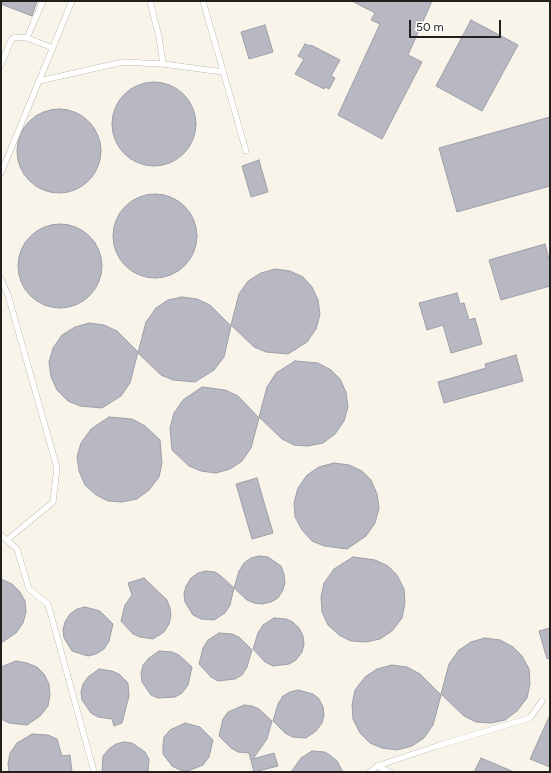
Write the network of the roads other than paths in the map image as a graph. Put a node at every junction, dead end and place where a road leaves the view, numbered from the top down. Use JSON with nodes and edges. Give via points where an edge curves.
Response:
{"nodes":[{"id":1,"x":43,"y":1,"type":"edge"},
{"id":2,"x":72,"y":1,"type":"edge"},
{"id":3,"x":150,"y":1,"type":"edge"},
{"id":4,"x":203,"y":1,"type":"edge"},
{"id":5,"x":27,"y":38,"type":"junction"},
{"id":6,"x":53,"y":48,"type":"junction"},
{"id":7,"x":163,"y":64,"type":"junction"},
{"id":8,"x":1,"y":66,"type":"edge"},
{"id":9,"x":223,"y":72,"type":"junction"},
{"id":10,"x":39,"y":81,"type":"junction"},
{"id":11,"x":246,"y":151,"type":"dead end"},
{"id":12,"x":1,"y":173,"type":"edge"},
{"id":13,"x":1,"y":279,"type":"edge"},
{"id":14,"x":1,"y":535,"type":"edge"},
{"id":15,"x":7,"y":540,"type":"junction"},
{"id":16,"x":542,"y":701,"type":"dead end"},
{"id":17,"x":377,"y":766,"type":"junction"},
{"id":18,"x":94,"y":772,"type":"edge"},
{"id":19,"x":370,"y":772,"type":"edge"},
{"id":20,"x":390,"y":772,"type":"edge"}],
"edges":[{"from":1,"to":5,"type":"lane"},
{"from":2,"to":6,"type":"lane"},
{"from":3,"to":7,"type":"lane"},
{"from":4,"to":9,"type":"lane"},
{"from":5,"to":6,"type":"lane"},
{"from":5,"to":8,"type":"lane","via":[[10,40]]},
{"from":6,"to":10,"type":"lane"},
{"from":7,"to":9,"type":"lane"},
{"from":7,"to":10,"type":"lane","via":[[123,62]]},
{"from":9,"to":11,"type":"lane"},
{"from":10,"to":12,"type":"lane"},
{"from":13,"to":15,"type":"lane","via":[[57,468],[53,502]]},
{"from":14,"to":15,"type":"lane"},
{"from":15,"to":18,"type":"lane","via":[[17,549],[29,589],[48,604]]},
{"from":16,"to":17,"type":"lane","via":[[530,718]]},
{"from":17,"to":19,"type":"lane"},
{"from":17,"to":20,"type":"lane"}]}
